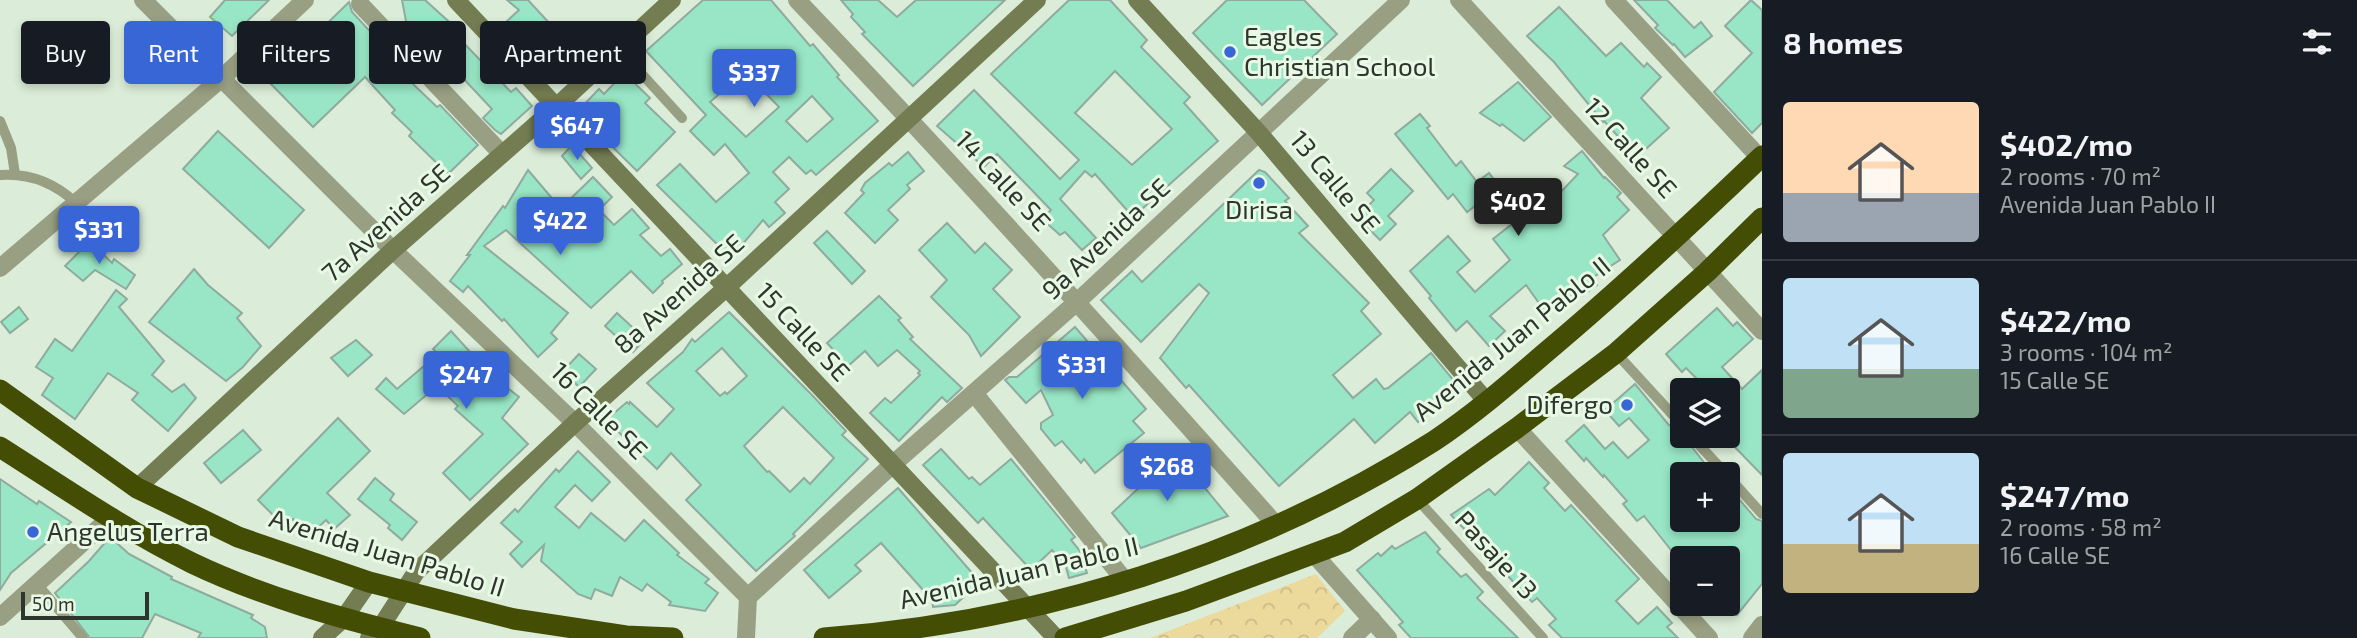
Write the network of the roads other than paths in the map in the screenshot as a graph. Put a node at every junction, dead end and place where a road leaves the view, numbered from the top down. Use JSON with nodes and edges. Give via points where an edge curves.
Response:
{"nodes":[{"id":1,"x":143,"y":0,"type":"edge"},
{"id":2,"x":305,"y":0,"type":"edge"},
{"id":3,"x":456,"y":0,"type":"edge"},
{"id":4,"x":672,"y":0,"type":"edge"},
{"id":5,"x":797,"y":0,"type":"edge"},
{"id":6,"x":1037,"y":0,"type":"edge"},
{"id":7,"x":1138,"y":0,"type":"edge"},
{"id":8,"x":1401,"y":0,"type":"edge"},
{"id":9,"x":1459,"y":0,"type":"edge"},
{"id":10,"x":1614,"y":0,"type":"edge"},
{"id":11,"x":360,"y":5,"type":"dead end"},
{"id":12,"x":164,"y":21,"type":"edge"},
{"id":13,"x":646,"y":24,"type":"edge"},
{"id":14,"x":223,"y":77,"type":"edge"},
{"id":15,"x":223,"y":79,"type":"edge"},
{"id":16,"x":646,"y":79,"type":"edge"},
{"id":17,"x":215,"y":84,"type":"edge"},
{"id":18,"x":581,"y":84,"type":"edge"},
{"id":19,"x":556,"y":107,"type":"junction"},
{"id":20,"x":682,"y":118,"type":"dead end"},
{"id":21,"x":909,"y":118,"type":"junction"},
{"id":22,"x":0,"y":121,"type":"edge"},
{"id":23,"x":1259,"y":133,"type":"junction"},
{"id":24,"x":502,"y":155,"type":"junction"},
{"id":25,"x":1761,"y":157,"type":"edge"},
{"id":26,"x":15,"y":174,"type":"junction"},
{"id":27,"x":0,"y":175,"type":"edge"},
{"id":28,"x":76,"y":203,"type":"junction"},
{"id":29,"x":1762,"y":218,"type":"edge"},
{"id":30,"x":1676,"y":237,"type":"junction"},
{"id":31,"x":393,"y":250,"type":"junction"},
{"id":32,"x":0,"y":268,"type":"edge"},
{"id":33,"x":1707,"y":272,"type":"junction"},
{"id":34,"x":726,"y":288,"type":"junction"},
{"id":35,"x":1078,"y":301,"type":"junction"},
{"id":36,"x":1762,"y":331,"type":"edge"},
{"id":37,"x":1616,"y":353,"type":"junction"},
{"id":38,"x":0,"y":390,"type":"edge"},
{"id":39,"x":974,"y":393,"type":"junction"},
{"id":40,"x":1487,"y":402,"type":"junction"},
{"id":41,"x":1670,"y":412,"type":"edge"},
{"id":42,"x":575,"y":423,"type":"junction"},
{"id":43,"x":1517,"y":428,"type":"junction"},
{"id":44,"x":0,"y":447,"type":"edge"},
{"id":45,"x":1702,"y":448,"type":"edge"},
{"id":46,"x":1715,"y":462,"type":"edge"},
{"id":47,"x":892,"y":465,"type":"junction"},
{"id":48,"x":138,"y":488,"type":"junction"},
{"id":49,"x":1740,"y":489,"type":"edge"},
{"id":50,"x":1418,"y":499,"type":"junction"},
{"id":51,"x":1762,"y":514,"type":"edge"},
{"id":52,"x":111,"y":517,"type":"junction"},
{"id":53,"x":1277,"y":526,"type":"junction"},
{"id":54,"x":1313,"y":554,"type":"junction"},
{"id":55,"x":369,"y":582,"type":"junction"},
{"id":56,"x":1126,"y":582,"type":"junction"},
{"id":57,"x":37,"y":584,"type":"junction"},
{"id":58,"x":404,"y":592,"type":"junction"},
{"id":59,"x":748,"y":597,"type":"junction"},
{"id":60,"x":1028,"y":606,"type":"junction"},
{"id":61,"x":0,"y":617,"type":"edge"},
{"id":62,"x":344,"y":618,"type":"junction"},
{"id":63,"x":1372,"y":619,"type":"junction"},
{"id":64,"x":1762,"y":625,"type":"edge"},
{"id":65,"x":374,"y":633,"type":"edge"},
{"id":66,"x":83,"y":638,"type":"edge"},
{"id":67,"x":321,"y":638,"type":"edge"},
{"id":68,"x":419,"y":638,"type":"edge"},
{"id":69,"x":673,"y":638,"type":"edge"},
{"id":70,"x":746,"y":638,"type":"edge"},
{"id":71,"x":824,"y":638,"type":"edge"},
{"id":72,"x":1056,"y":638,"type":"edge"},
{"id":73,"x":1065,"y":638,"type":"edge"},
{"id":74,"x":1352,"y":638,"type":"edge"},
{"id":75,"x":1388,"y":638,"type":"edge"},
{"id":76,"x":1543,"y":638,"type":"edge"},
{"id":77,"x":1709,"y":638,"type":"edge"},
{"id":78,"x":1752,"y":638,"type":"edge"}],
"edges":[{"from":1,"to":12,"type":"street","name":"16 Calle SE"},
{"from":2,"to":14,"type":"street"},
{"from":3,"to":19,"type":"street","name":"15 Calle SE"},
{"from":4,"to":13,"type":"street","name":"7a Avenida SE"},
{"from":5,"to":21,"type":"street","name":"14 Calle SE"},
{"from":6,"to":21,"type":"street","name":"8a Avenida SE"},
{"from":7,"to":23,"type":"street","name":"13 Calle SE"},
{"from":8,"to":23,"type":"street","name":"9a Avenida SE"},
{"from":9,"to":30,"type":"street","name":"12 Calle SE"},
{"from":10,"to":25,"type":"street"},
{"from":11,"to":24,"type":"street"},
{"from":15,"to":31,"type":"street","name":"16 Calle SE"},
{"from":16,"to":20,"type":"lane"},
{"from":17,"to":28,"type":"street"},
{"from":18,"to":19,"type":"street","name":"7a Avenida SE"},
{"from":19,"to":24,"type":"street","name":"7a Avenida SE"},
{"from":19,"to":34,"type":"street","name":"15 Calle SE"},
{"from":21,"to":34,"type":"street","name":"8a Avenida SE"},
{"from":21,"to":35,"type":"street","name":"14 Calle SE"},
{"from":22,"to":26,"type":"lane"},
{"from":23,"to":35,"type":"street","name":"9a Avenida SE"},
{"from":23,"to":40,"type":"street","name":"13 Calle SE"},
{"from":24,"to":31,"type":"street","name":"7a Avenida SE"},
{"from":25,"to":30,"type":"highway","name":"Avenida Juan Pablo II"},
{"from":26,"to":27,"type":"lane"},
{"from":26,"to":28,"type":"lane","via":[[50,183]]},
{"from":28,"to":32,"type":"street"},
{"from":29,"to":33,"type":"highway"},
{"from":30,"to":33,"type":"street","name":"12 Calle SE"},
{"from":30,"to":40,"type":"highway","name":"Avenida Juan Pablo II"},
{"from":31,"to":42,"type":"street","name":"16 Calle SE"},
{"from":31,"to":48,"type":"street","name":"7a Avenida SE"},
{"from":33,"to":36,"type":"street","name":"12 Calle SE"},
{"from":33,"to":37,"type":"highway"},
{"from":34,"to":42,"type":"street","name":"8a Avenida SE"},
{"from":34,"to":47,"type":"street","name":"15 Calle SE"},
{"from":35,"to":39,"type":"street","name":"9a Avenida SE"},
{"from":35,"to":53,"type":"street","name":"14 Calle SE"},
{"from":37,"to":41,"type":"lane"},
{"from":37,"to":43,"type":"highway"},
{"from":38,"to":48,"type":"highway","name":"Avenida Juan Pablo II"},
{"from":39,"to":47,"type":"street","name":"9a Avenida SE"},
{"from":39,"to":56,"type":"street"},
{"from":40,"to":53,"type":"highway","name":"Avenida Juan Pablo II","via":[[1403,459]]},
{"from":42,"to":58,"type":"street","name":"8a Avenida SE","via":[[416,572]]},
{"from":42,"to":59,"type":"street","name":"16 Calle SE"},
{"from":43,"to":50,"type":"highway"},
{"from":43,"to":77,"type":"street"},
{"from":44,"to":52,"type":"highway"},
{"from":45,"to":46,"type":"lane"},
{"from":47,"to":59,"type":"street","name":"9a Avenida SE"},
{"from":47,"to":60,"type":"street","name":"15 Calle SE"},
{"from":48,"to":55,"type":"highway","name":"Avenida Juan Pablo II","via":[[238,537]]},
{"from":49,"to":51,"type":"lane"},
{"from":50,"to":54,"type":"highway","via":[[1345,542]]},
{"from":50,"to":76,"type":"lane","name":"Pasaje 13"},
{"from":52,"to":57,"type":"street"},
{"from":52,"to":62,"type":"highway","via":[[192,563]]},
{"from":53,"to":56,"type":"highway","name":"Avenida Juan Pablo II"},
{"from":54,"to":63,"type":"street"},
{"from":54,"to":73,"type":"highway","via":[[1186,601]]},
{"from":55,"to":58,"type":"highway","name":"Avenida Juan Pablo II"},
{"from":55,"to":62,"type":"street"},
{"from":56,"to":60,"type":"highway","name":"Avenida Juan Pablo II"},
{"from":57,"to":61,"type":"street"},
{"from":57,"to":66,"type":"lane"},
{"from":58,"to":65,"type":"street","name":"8a Avenida SE"},
{"from":58,"to":69,"type":"highway","name":"Avenida Juan Pablo II","via":[[514,620]]},
{"from":59,"to":70,"type":"street"},
{"from":60,"to":71,"type":"highway","name":"Avenida Juan Pablo II","via":[[913,629]]},
{"from":60,"to":72,"type":"street","name":"15 Calle SE"},
{"from":62,"to":65,"type":"highway"},
{"from":62,"to":67,"type":"street"},
{"from":63,"to":74,"type":"street"},
{"from":63,"to":75,"type":"street"},
{"from":64,"to":78,"type":"street"},
{"from":65,"to":68,"type":"highway"}]}
